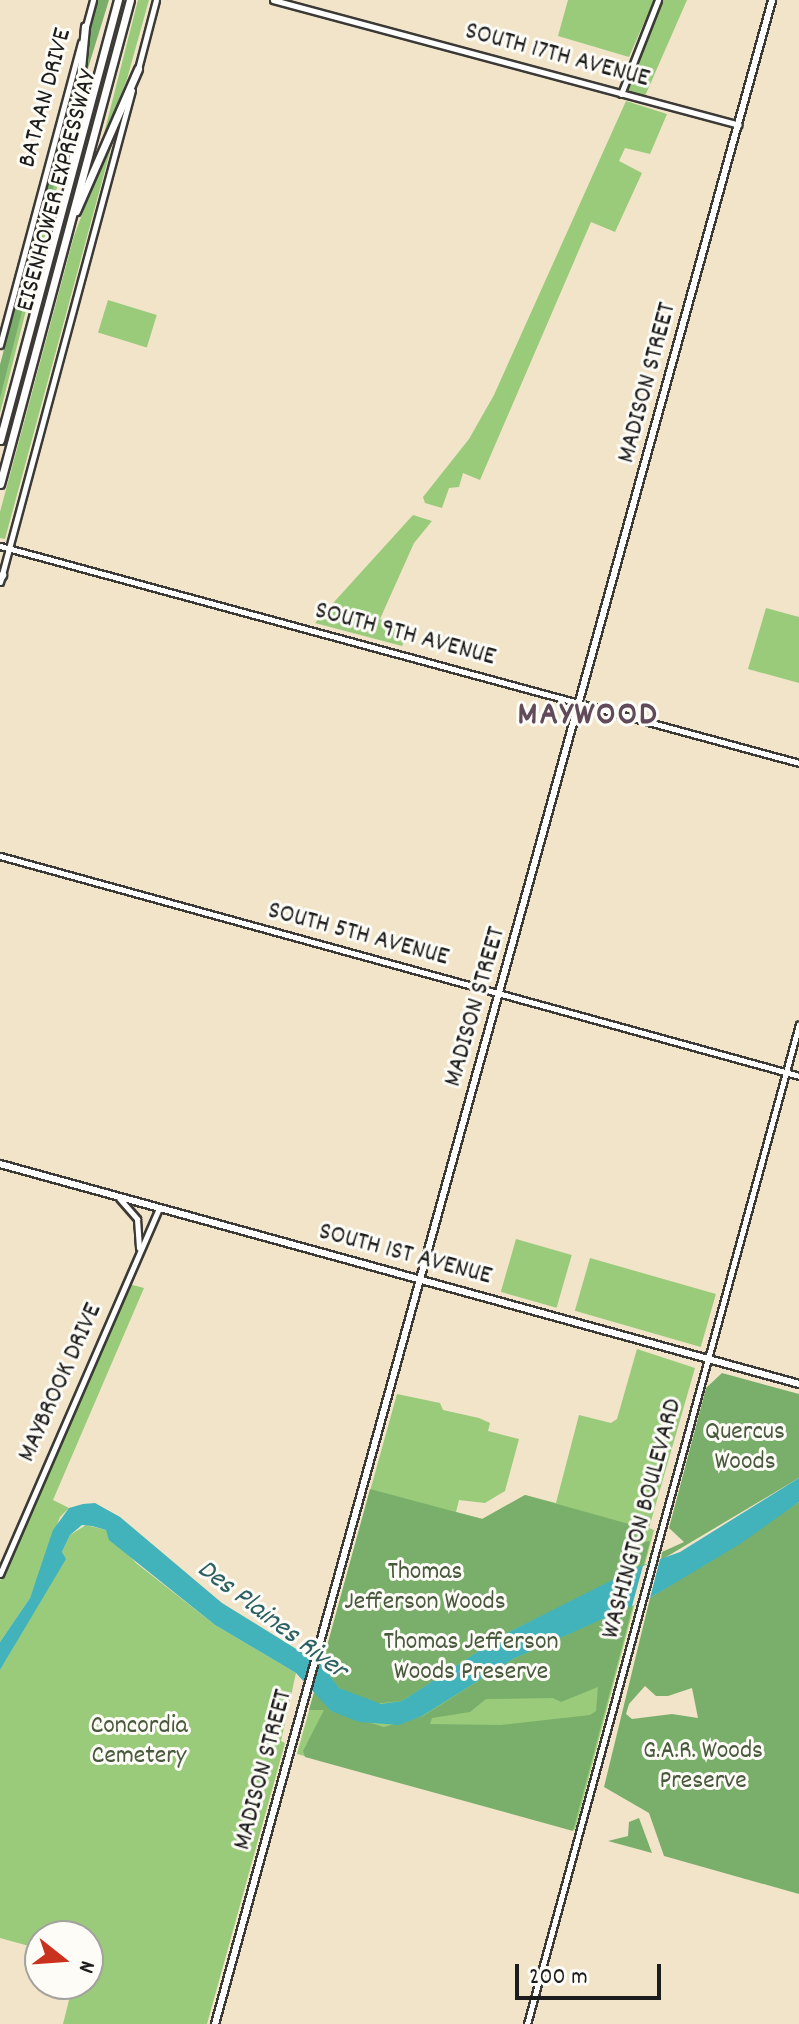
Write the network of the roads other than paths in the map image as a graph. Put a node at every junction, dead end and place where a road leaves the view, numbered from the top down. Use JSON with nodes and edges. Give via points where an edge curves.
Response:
{"nodes":[{"id":1,"x":93,"y":0,"type":"edge"},
{"id":2,"x":118,"y":0,"type":"edge"},
{"id":3,"x":130,"y":0,"type":"edge"},
{"id":4,"x":156,"y":0,"type":"edge"},
{"id":5,"x":273,"y":0,"type":"edge"},
{"id":6,"x":658,"y":0,"type":"edge"},
{"id":7,"x":772,"y":0,"type":"edge"},
{"id":8,"x":85,"y":27,"type":"junction"},
{"id":9,"x":138,"y":69,"type":"junction"},
{"id":10,"x":621,"y":94,"type":"junction"},
{"id":11,"x":738,"y":125,"type":"junction"},
{"id":12,"x":72,"y":170,"type":"junction"},
{"id":13,"x":71,"y":220,"type":"junction"},
{"id":14,"x":0,"y":345,"type":"edge"},
{"id":15,"x":0,"y":440,"type":"edge"},
{"id":16,"x":0,"y":484,"type":"edge"},
{"id":17,"x":1,"y":546,"type":"edge"},
{"id":18,"x":10,"y":548,"type":"junction"},
{"id":19,"x":1,"y":578,"type":"edge"},
{"id":20,"x":581,"y":704,"type":"junction"},
{"id":21,"x":799,"y":763,"type":"edge"},
{"id":22,"x":0,"y":856,"type":"edge"},
{"id":23,"x":500,"y":994,"type":"junction"},
{"id":24,"x":799,"y":1024,"type":"edge"},
{"id":25,"x":785,"y":1072,"type":"junction"},
{"id":26,"x":799,"y":1076,"type":"edge"},
{"id":27,"x":0,"y":1164,"type":"edge"},
{"id":28,"x":116,"y":1196,"type":"junction"},
{"id":29,"x":159,"y":1208,"type":"junction"},
{"id":30,"x":136,"y":1261,"type":"junction"},
{"id":31,"x":420,"y":1280,"type":"junction"},
{"id":32,"x":706,"y":1358,"type":"junction"},
{"id":33,"x":799,"y":1384,"type":"edge"},
{"id":34,"x":0,"y":1574,"type":"edge"},
{"id":35,"x":215,"y":2024,"type":"edge"},
{"id":36,"x":527,"y":2024,"type":"edge"}],
"edges":[{"from":1,"to":8,"type":"street","name":"BATAAN DRIVE"},
{"from":2,"to":12,"type":"highway","name":"EISENHOWER EXPRESSWAY"},
{"from":3,"to":13,"type":"highway","name":"EISENHOWER EXPRESSWAY"},
{"from":4,"to":9,"type":"street"},
{"from":5,"to":10,"type":"street","name":"SOUTH 17TH AVENUE"},
{"from":6,"to":10,"type":"street"},
{"from":7,"to":11,"type":"main road","name":"MADISON STREET"},
{"from":8,"to":12,"type":"highway"},
{"from":8,"to":14,"type":"street","name":"BATAAN DRIVE"},
{"from":9,"to":13,"type":"highway"},
{"from":9,"to":18,"type":"street"},
{"from":10,"to":11,"type":"street","name":"SOUTH 17TH AVENUE"},
{"from":11,"to":20,"type":"main road","name":"MADISON STREET"},
{"from":12,"to":15,"type":"highway","name":"EISENHOWER EXPRESSWAY"},
{"from":13,"to":16,"type":"highway","name":"EISENHOWER EXPRESSWAY"},
{"from":17,"to":18,"type":"street","name":"SOUTH 9TH AVENUE"},
{"from":18,"to":19,"type":"street"},
{"from":18,"to":20,"type":"street","name":"SOUTH 9TH AVENUE"},
{"from":20,"to":21,"type":"street","name":"SOUTH 9TH AVENUE"},
{"from":20,"to":23,"type":"main road","name":"MADISON STREET"},
{"from":22,"to":23,"type":"street","name":"SOUTH 5TH AVENUE"},
{"from":23,"to":25,"type":"street","name":"SOUTH 5TH AVENUE"},
{"from":23,"to":31,"type":"main road","name":"MADISON STREET"},
{"from":24,"to":25,"type":"street","name":"WASHINGTON BOULEVARD"},
{"from":25,"to":26,"type":"street","name":"SOUTH 5TH AVENUE"},
{"from":25,"to":32,"type":"street","name":"WASHINGTON BOULEVARD"},
{"from":27,"to":28,"type":"main road","name":"SOUTH 1ST AVENUE"},
{"from":28,"to":29,"type":"main road","name":"SOUTH 1ST AVENUE"},
{"from":28,"to":30,"type":"street","via":[[137,1219],[141,1237]]},
{"from":29,"to":30,"type":"street","name":"MAYBROOK DRIVE"},
{"from":29,"to":31,"type":"main road","name":"SOUTH 1ST AVENUE"},
{"from":30,"to":34,"type":"street","name":"MAYBROOK DRIVE"},
{"from":31,"to":32,"type":"main road","name":"SOUTH 1ST AVENUE"},
{"from":31,"to":35,"type":"main road","name":"MADISON STREET"},
{"from":32,"to":33,"type":"main road","name":"SOUTH 1ST AVENUE"},
{"from":32,"to":36,"type":"street","name":"WASHINGTON BOULEVARD"}]}
